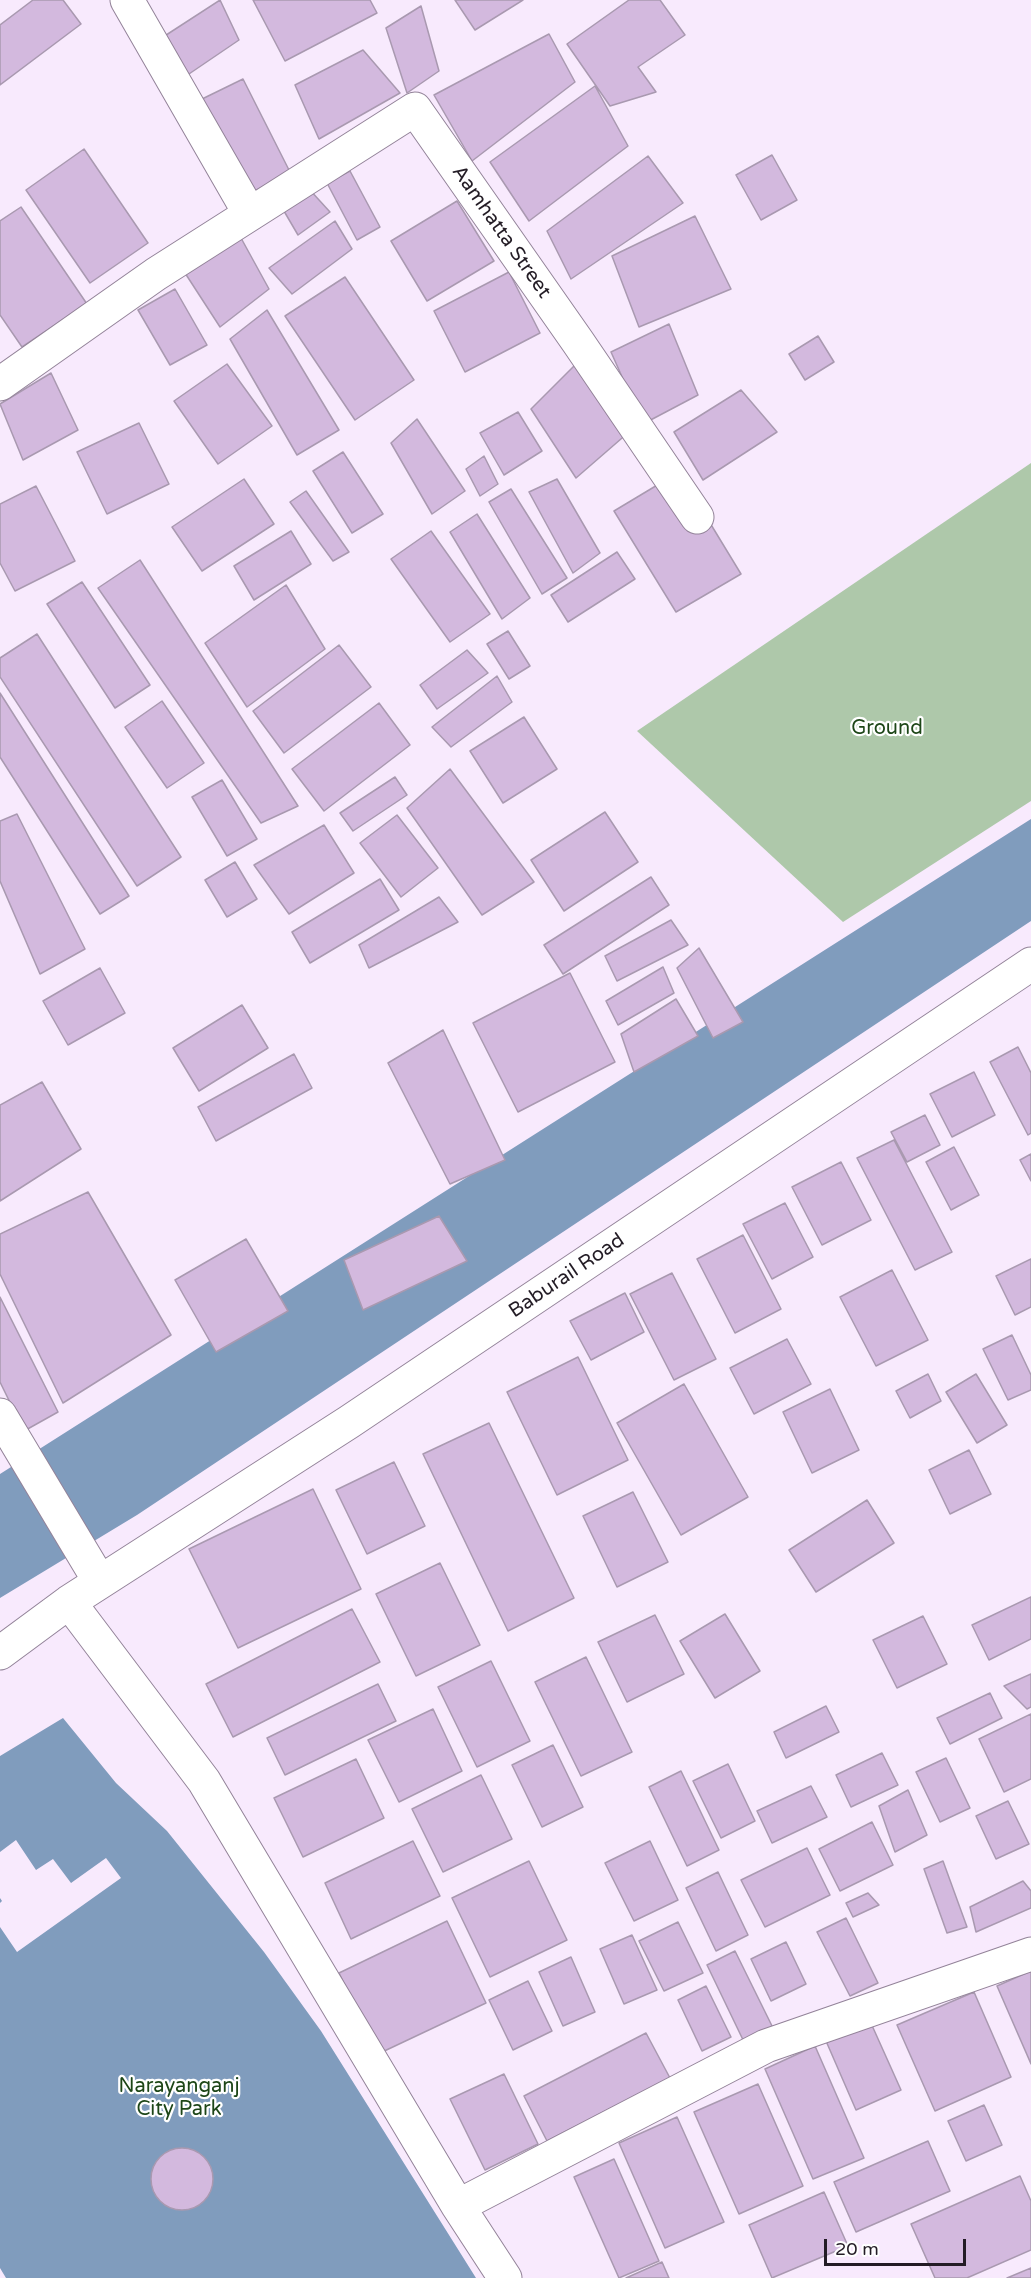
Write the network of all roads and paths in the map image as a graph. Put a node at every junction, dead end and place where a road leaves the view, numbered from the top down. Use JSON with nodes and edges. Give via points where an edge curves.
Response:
{"nodes":[{"id":1,"x":127,"y":0,"type":"edge"},
{"id":2,"x":250,"y":214,"type":"junction"},
{"id":3,"x":0,"y":384,"type":"edge"},
{"id":4,"x":697,"y":517,"type":"dead end"},
{"id":5,"x":1031,"y":964,"type":"edge"},
{"id":6,"x":0,"y":1415,"type":"edge"},
{"id":7,"x":93,"y":1573,"type":"junction"},
{"id":8,"x":69,"y":1602,"type":"junction"},
{"id":9,"x":0,"y":1653,"type":"edge"},
{"id":10,"x":1031,"y":1954,"type":"edge"},
{"id":11,"x":458,"y":2206,"type":"junction"},
{"id":12,"x":505,"y":2278,"type":"edge"}],
"edges":[{"from":1,"to":2,"type":"street"},
{"from":2,"to":3,"type":"street","name":"Aamhatta Street","via":[[156,274]]},
{"from":2,"to":4,"type":"street","name":"Aamhatta Street","via":[[415,109]]},
{"from":5,"to":7,"type":"street","name":"Baburail Road","via":[[349,1422]]},
{"from":6,"to":7,"type":"street"},
{"from":7,"to":8,"type":"street","name":"Baburail Road"},
{"from":8,"to":9,"type":"street","name":"Baburail Road"},
{"from":8,"to":11,"type":"street","via":[[204,1781]]},
{"from":10,"to":11,"type":"street","via":[[766,2046]]},
{"from":11,"to":12,"type":"street"}]}
